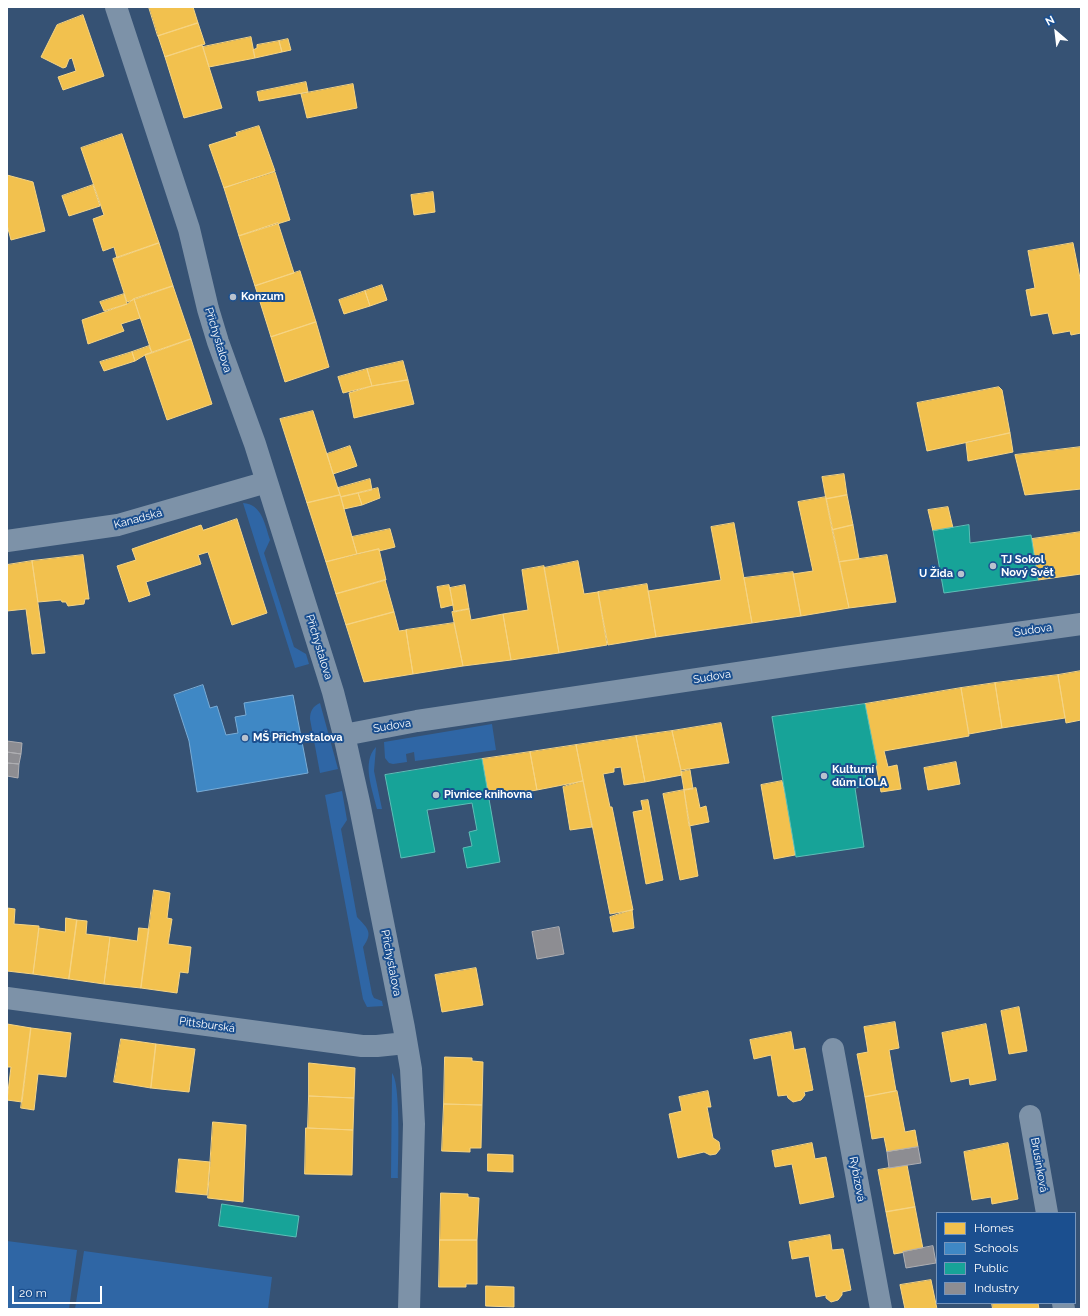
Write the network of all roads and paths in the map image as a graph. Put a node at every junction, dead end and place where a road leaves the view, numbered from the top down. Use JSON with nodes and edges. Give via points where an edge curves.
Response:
{"nodes":[{"id":1,"x":116,"y":7,"type":"edge"},
{"id":2,"x":267,"y":482,"type":"junction"},
{"id":3,"x":7,"y":542,"type":"edge"},
{"id":4,"x":1081,"y":624,"type":"edge"},
{"id":5,"x":344,"y":734,"type":"junction"},
{"id":6,"x":7,"y":998,"type":"edge"},
{"id":7,"x":406,"y":1043,"type":"junction"},
{"id":8,"x":833,"y":1049,"type":"dead end"},
{"id":9,"x":1030,"y":1116,"type":"dead end"},
{"id":10,"x":1047,"y":1212,"type":"edge"},
{"id":11,"x":409,"y":1309,"type":"edge"},
{"id":12,"x":881,"y":1309,"type":"edge"}],
"edges":[{"from":1,"to":2,"type":"street","name":"Přichystalova","via":[[189,229],[218,342]]},
{"from":2,"to":3,"type":"street","name":"Kanadská","via":[[118,525]]},
{"from":2,"to":5,"type":"street","name":"Přichystalova"},
{"from":4,"to":5,"type":"street","name":"Sudova","via":[[815,661]]},
{"from":5,"to":7,"type":"street","name":"Přichystalova"},
{"from":6,"to":7,"type":"street","name":"Pittsburská","via":[[362,1046]]},
{"from":7,"to":11,"type":"street","name":"Přichystalova","via":[[411,1069],[414,1124]]},
{"from":8,"to":12,"type":"street","name":"Rybízová"},
{"from":9,"to":10,"type":"street","name":"Brusinková"}]}
